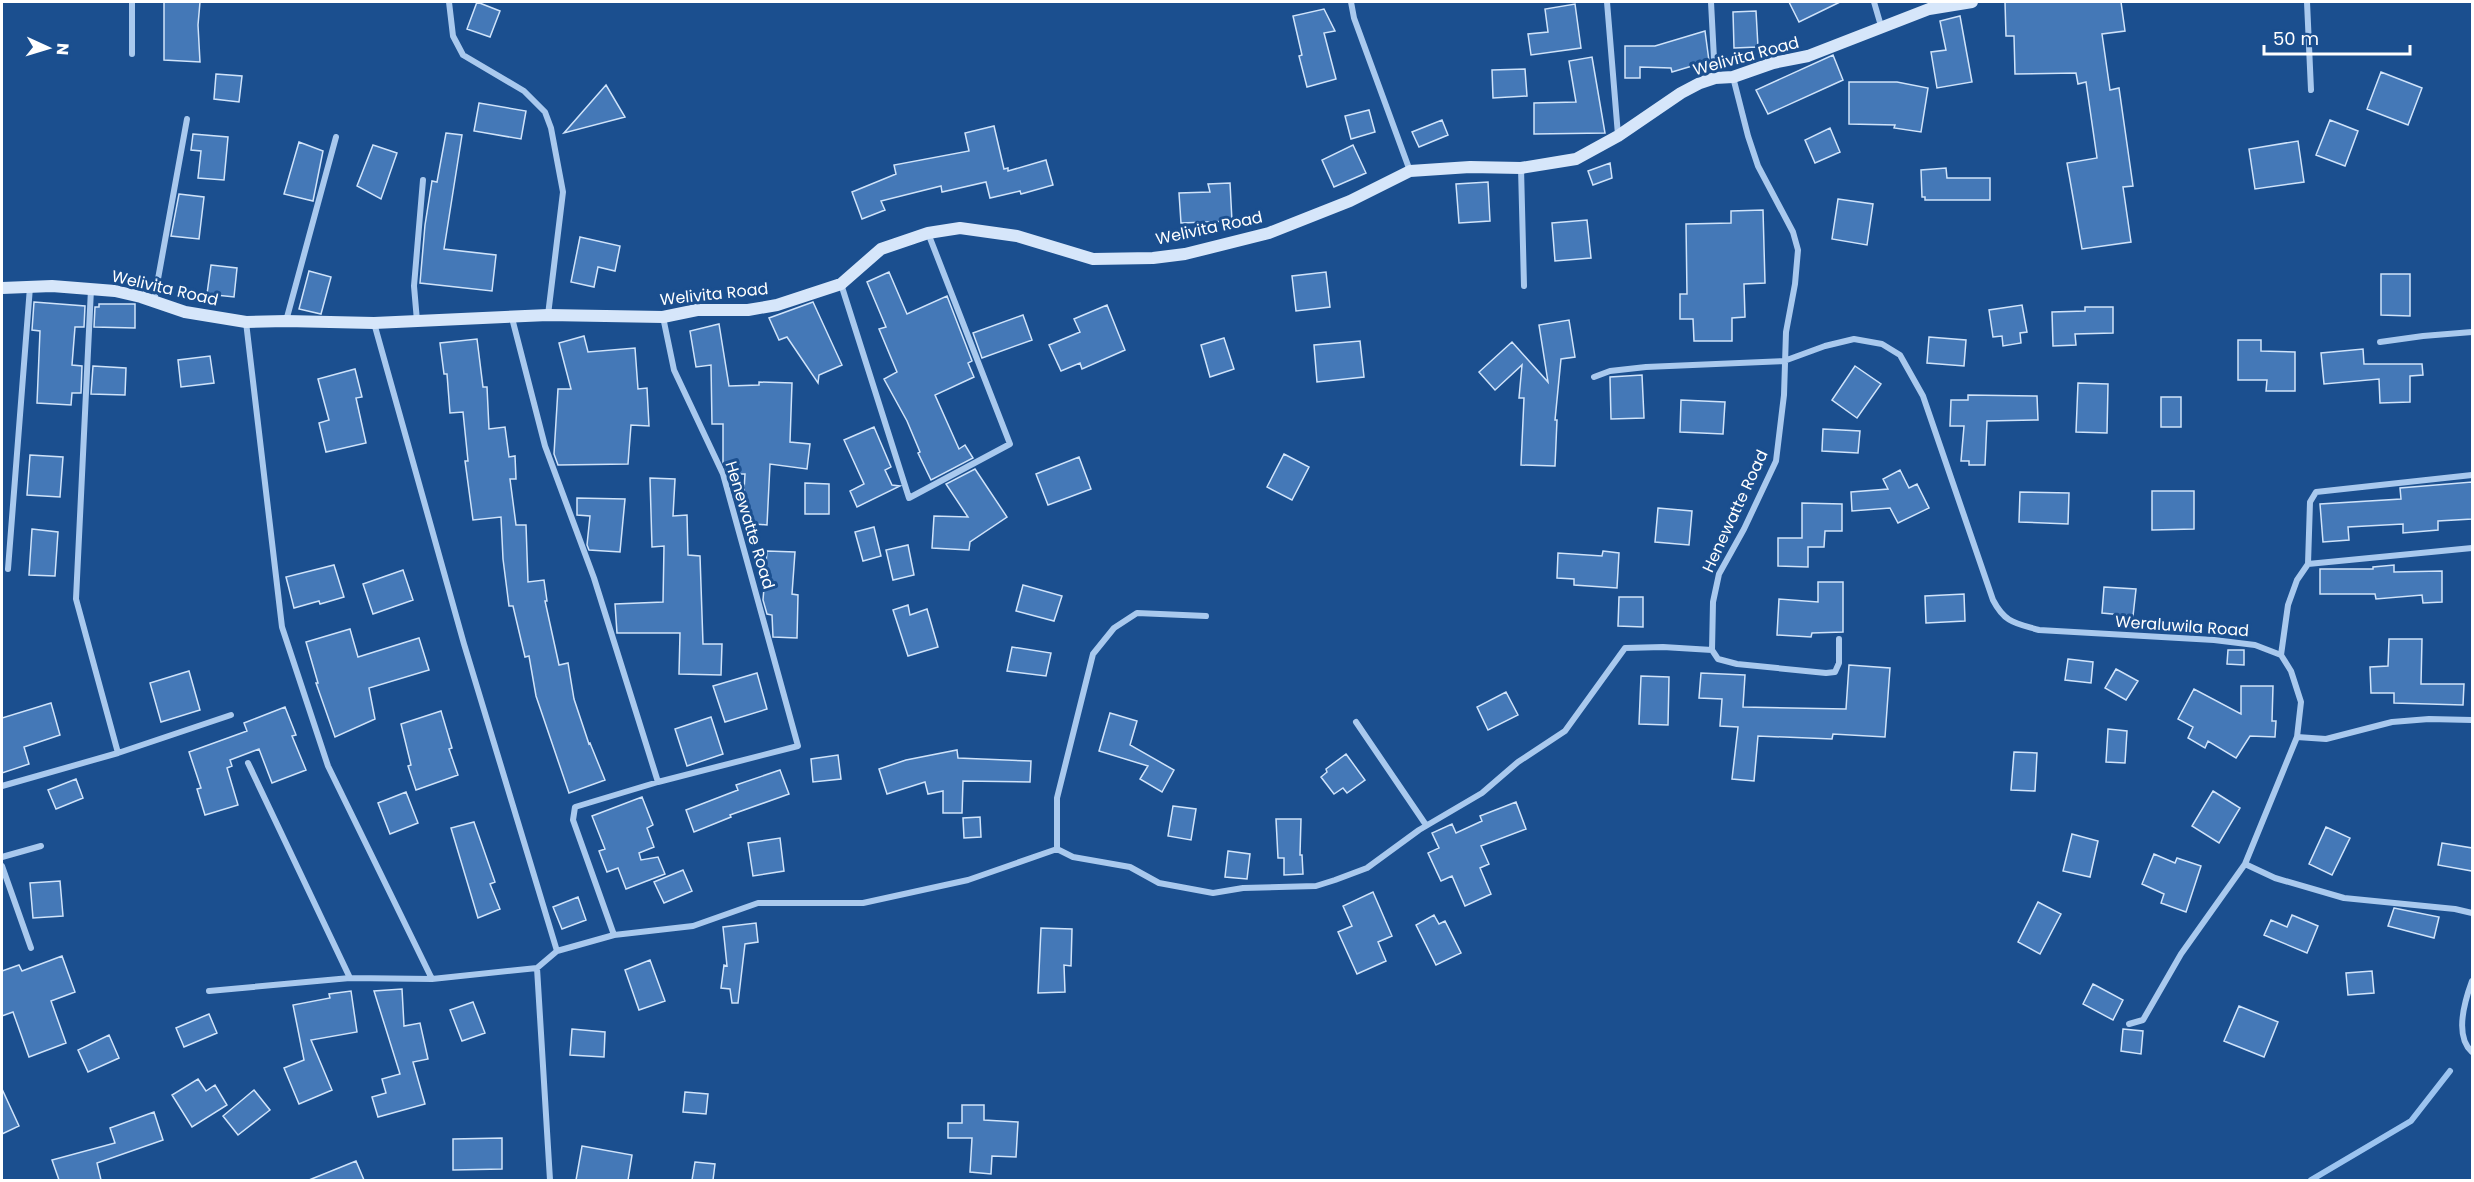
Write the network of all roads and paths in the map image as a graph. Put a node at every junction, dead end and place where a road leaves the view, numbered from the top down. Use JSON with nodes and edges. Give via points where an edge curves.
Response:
{"nodes":[{"id":1,"x":132,"y":2,"type":"edge"},
{"id":2,"x":449,"y":2,"type":"edge"},
{"id":3,"x":1351,"y":2,"type":"edge"},
{"id":4,"x":1607,"y":2,"type":"edge"},
{"id":5,"x":1711,"y":2,"type":"edge"},
{"id":6,"x":1874,"y":2,"type":"edge"},
{"id":7,"x":1972,"y":2,"type":"edge"},
{"id":8,"x":2307,"y":2,"type":"edge"},
{"id":9,"x":1881,"y":26,"type":"junction"},
{"id":10,"x":132,"y":54,"type":"dead end"},
{"id":11,"x":1733,"y":77,"type":"junction"},
{"id":12,"x":1715,"y":78,"type":"junction"},
{"id":13,"x":2311,"y":90,"type":"dead end"},
{"id":14,"x":187,"y":119,"type":"dead end"},
{"id":15,"x":1618,"y":136,"type":"junction"},
{"id":16,"x":336,"y":137,"type":"dead end"},
{"id":17,"x":1521,"y":168,"type":"junction"},
{"id":18,"x":1410,"y":171,"type":"junction"},
{"id":19,"x":423,"y":180,"type":"dead end"},
{"id":20,"x":928,"y":234,"type":"junction"},
{"id":21,"x":841,"y":284,"type":"junction"},
{"id":22,"x":1524,"y":286,"type":"dead end"},
{"id":23,"x":30,"y":287,"type":"junction"},
{"id":24,"x":2,"y":288,"type":"edge"},
{"id":25,"x":91,"y":288,"type":"junction"},
{"id":26,"x":154,"y":301,"type":"junction"},
{"id":27,"x":548,"y":315,"type":"junction"},
{"id":28,"x":663,"y":317,"type":"junction"},
{"id":29,"x":512,"y":318,"type":"junction"},
{"id":30,"x":286,"y":321,"type":"junction"},
{"id":31,"x":417,"y":321,"type":"junction"},
{"id":32,"x":246,"y":322,"type":"junction"},
{"id":33,"x":374,"y":323,"type":"junction"},
{"id":34,"x":2472,"y":332,"type":"edge"},
{"id":35,"x":2380,"y":342,"type":"dead end"},
{"id":36,"x":1784,"y":361,"type":"junction"},
{"id":37,"x":1594,"y":378,"type":"dead end"},
{"id":38,"x":2472,"y":475,"type":"edge"},
{"id":39,"x":2472,"y":548,"type":"edge"},
{"id":40,"x":2308,"y":564,"type":"junction"},
{"id":41,"x":8,"y":569,"type":"dead end"},
{"id":42,"x":1206,"y":616,"type":"dead end"},
{"id":43,"x":1839,"y":639,"type":"dead end"},
{"id":44,"x":1712,"y":650,"type":"junction"},
{"id":45,"x":2282,"y":655,"type":"junction"},
{"id":46,"x":231,"y":716,"type":"dead end"},
{"id":47,"x":2472,"y":720,"type":"edge"},
{"id":48,"x":1356,"y":722,"type":"dead end"},
{"id":49,"x":2297,"y":737,"type":"junction"},
{"id":50,"x":118,"y":753,"type":"junction"},
{"id":51,"x":248,"y":763,"type":"dead end"},
{"id":52,"x":658,"y":782,"type":"junction"},
{"id":53,"x":2,"y":786,"type":"edge"},
{"id":54,"x":1426,"y":825,"type":"junction"},
{"id":55,"x":42,"y":846,"type":"dead end"},
{"id":56,"x":1057,"y":849,"type":"junction"},
{"id":57,"x":2,"y":857,"type":"edge"},
{"id":58,"x":2245,"y":864,"type":"junction"},
{"id":59,"x":2,"y":866,"type":"edge"},
{"id":60,"x":2472,"y":914,"type":"edge"},
{"id":61,"x":614,"y":935,"type":"junction"},
{"id":62,"x":31,"y":948,"type":"dead end"},
{"id":63,"x":557,"y":951,"type":"junction"},
{"id":64,"x":537,"y":968,"type":"junction"},
{"id":65,"x":350,"y":978,"type":"junction"},
{"id":66,"x":432,"y":979,"type":"junction"},
{"id":67,"x":2472,"y":981,"type":"edge"},
{"id":68,"x":209,"y":991,"type":"dead end"},
{"id":69,"x":2130,"y":1024,"type":"dead end"},
{"id":70,"x":2472,"y":1052,"type":"edge"},
{"id":71,"x":550,"y":1180,"type":"edge"}],
"edges":[{"from":1,"to":10,"type":"street"},
{"from":2,"to":27,"type":"street","via":[[453,36],[463,55],[524,91],[545,112],[551,128],[563,192]]},
{"from":3,"to":18,"type":"street"},
{"from":4,"to":15,"type":"street"},
{"from":5,"to":12,"type":"street"},
{"from":6,"to":9,"type":"street"},
{"from":7,"to":9,"type":"street","name":"Welivita Road","via":[[1929,9]]},
{"from":8,"to":13,"type":"street"},
{"from":9,"to":11,"type":"street","name":"Welivita Road","via":[[1808,56]]},
{"from":11,"to":12,"type":"street","name":"Welivita Road"},
{"from":11,"to":36,"type":"street","name":"Henewatte Road","via":[[1758,166],[1793,232],[1798,250]]},
{"from":12,"to":15,"type":"street","name":"Welivita Road","via":[[1690,88]]},
{"from":14,"to":26,"type":"street"},
{"from":15,"to":17,"type":"street","name":"Welivita Road","via":[[1576,159]]},
{"from":16,"to":30,"type":"street"},
{"from":17,"to":18,"type":"street","name":"Welivita Road"},
{"from":17,"to":22,"type":"street"},
{"from":18,"to":20,"type":"street","name":"Welivita Road","via":[[1350,201],[1269,233],[1185,254],[1093,259],[988,231],[960,228]]},
{"from":19,"to":31,"type":"street","via":[[414,286]]},
{"from":20,"to":21,"type":"street","name":"Welivita Road","via":[[881,249]]},
{"from":20,"to":21,"type":"street","via":[[1010,444],[909,498]]},
{"from":21,"to":28,"type":"street","name":"Welivita Road","via":[[777,305],[748,310],[697,310]]},
{"from":23,"to":24,"type":"street","name":"Welivita Road"},
{"from":23,"to":25,"type":"street","name":"Welivita Road"},
{"from":23,"to":41,"type":"street"},
{"from":25,"to":26,"type":"street","name":"Welivita Road"},
{"from":25,"to":50,"type":"street","via":[[76,599]]},
{"from":26,"to":32,"type":"street","name":"Welivita Road","via":[[185,312]]},
{"from":27,"to":28,"type":"street","name":"Welivita Road"},
{"from":27,"to":29,"type":"street","name":"Welivita Road"},
{"from":28,"to":52,"type":"street","name":"Henewatte Road","via":[[674,370],[723,474],[798,746]]},
{"from":29,"to":31,"type":"street","name":"Welivita Road"},
{"from":29,"to":52,"type":"street","via":[[545,446],[594,578]]},
{"from":30,"to":32,"type":"street","name":"Welivita Road"},
{"from":30,"to":33,"type":"street","name":"Welivita Road"},
{"from":31,"to":33,"type":"street","name":"Welivita Road"},
{"from":32,"to":66,"type":"street","via":[[282,627],[328,766]]},
{"from":33,"to":63,"type":"street","via":[[464,644]]},
{"from":34,"to":35,"type":"street"},
{"from":36,"to":37,"type":"street","via":[[1646,367],[1610,371]]},
{"from":36,"to":44,"type":"street","name":"Henewatte Road","via":[[1776,461],[1719,574],[1713,602]]},
{"from":36,"to":45,"type":"street","name":"Weraluwila Road","via":[[1854,339],[1882,344],[1900,355],[1923,396],[2000,615],[2039,630],[2214,640],[2255,645]]},
{"from":38,"to":40,"type":"street","via":[[2316,492],[2310,501]]},
{"from":39,"to":40,"type":"street"},
{"from":40,"to":45,"type":"street","via":[[2288,604]]},
{"from":42,"to":56,"type":"street","via":[[1137,614],[1114,628],[1093,654],[1057,798]]},
{"from":43,"to":44,"type":"street","via":[[1839,663],[1835,672],[1826,673],[1737,664],[1719,659]]},
{"from":44,"to":54,"type":"street","via":[[1625,648],[1565,731],[1518,762],[1482,793]]},
{"from":45,"to":49,"type":"street","via":[[2301,702]]},
{"from":46,"to":50,"type":"street"},
{"from":47,"to":49,"type":"street","via":[[2392,722],[2326,739]]},
{"from":48,"to":54,"type":"street"},
{"from":49,"to":58,"type":"street"},
{"from":50,"to":53,"type":"street"},
{"from":51,"to":65,"type":"street"},
{"from":52,"to":61,"type":"street","via":[[575,807],[573,820]]},
{"from":54,"to":56,"type":"street","via":[[1366,868],[1335,880],[1316,886],[1213,893],[1159,883],[1130,867],[1073,857]]},
{"from":55,"to":57,"type":"street"},
{"from":56,"to":61,"type":"street","via":[[969,880],[863,903],[758,903],[693,926]]},
{"from":58,"to":60,"type":"street","via":[[2275,878],[2344,898]]},
{"from":58,"to":69,"type":"street","via":[[2181,954],[2143,1020]]},
{"from":59,"to":62,"type":"street"},
{"from":61,"to":63,"type":"street"},
{"from":63,"to":64,"type":"street"},
{"from":64,"to":66,"type":"street"},
{"from":64,"to":71,"type":"street"},
{"from":65,"to":66,"type":"street"},
{"from":65,"to":68,"type":"street"},
{"from":67,"to":70,"type":"street","via":[[2462,1031]]}]}
